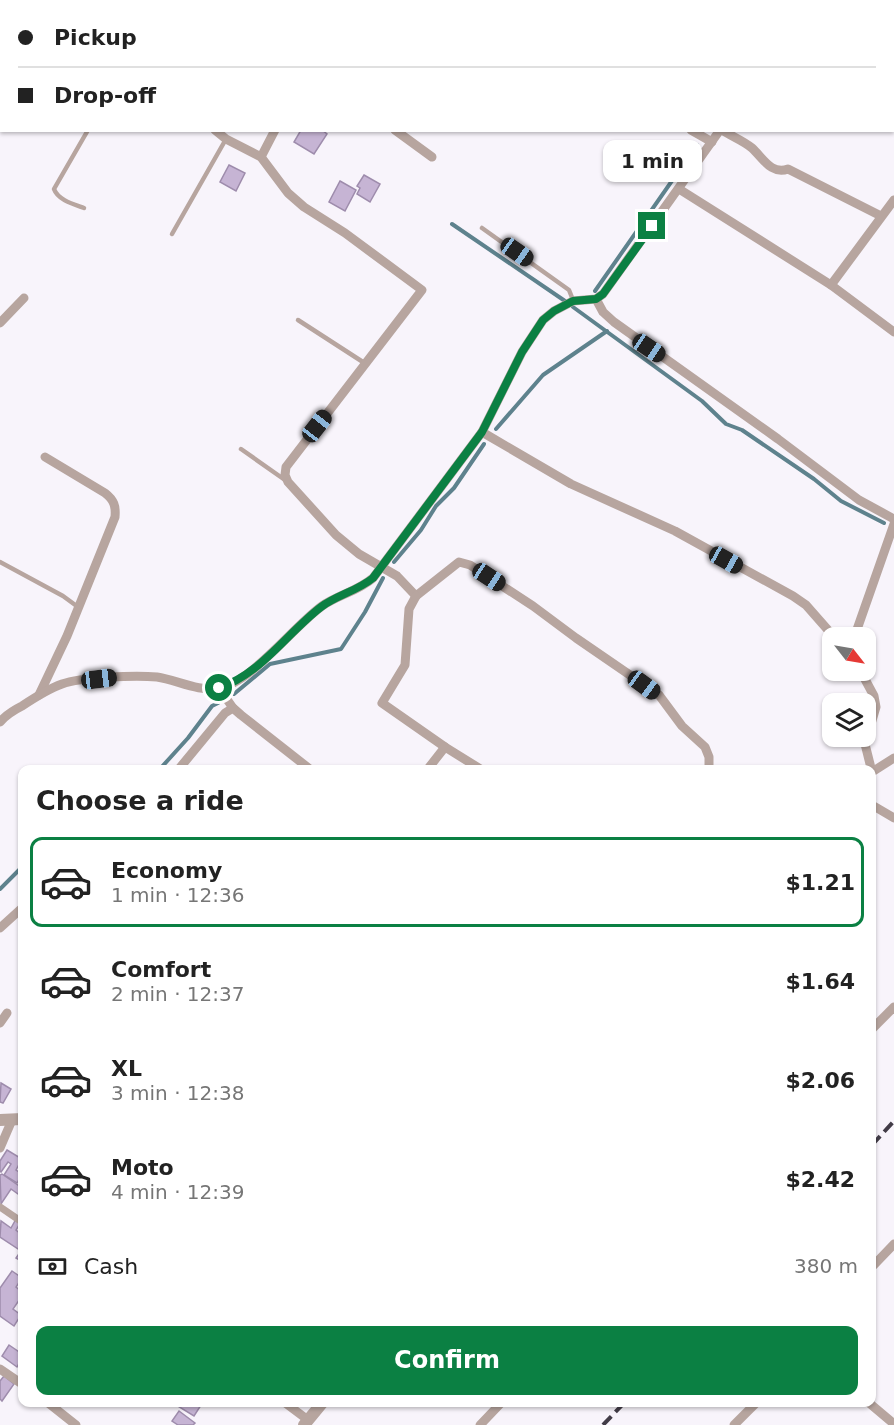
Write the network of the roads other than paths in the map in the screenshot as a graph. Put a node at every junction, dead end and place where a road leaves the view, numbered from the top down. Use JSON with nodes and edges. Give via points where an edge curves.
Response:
{"nodes":[{"id":1,"x":87,"y":132,"type":"edge"},
{"id":2,"x":217,"y":132,"type":"edge"},
{"id":3,"x":274,"y":132,"type":"edge"},
{"id":4,"x":397,"y":132,"type":"edge"},
{"id":5,"x":695,"y":132,"type":"edge"},
{"id":6,"x":720,"y":132,"type":"edge"},
{"id":7,"x":724,"y":132,"type":"edge"},
{"id":8,"x":226,"y":139,"type":"junction"},
{"id":9,"x":712,"y":142,"type":"junction"},
{"id":10,"x":261,"y":157,"type":"junction"},
{"id":11,"x":432,"y":157,"type":"dead end"},
{"id":12,"x":679,"y":189,"type":"junction"},
{"id":13,"x":894,"y":200,"type":"edge"},
{"id":14,"x":84,"y":208,"type":"dead end"},
{"id":15,"x":881,"y":216,"type":"junction"},
{"id":16,"x":482,"y":228,"type":"dead end"},
{"id":17,"x":172,"y":234,"type":"dead end"},
{"id":18,"x":831,"y":285,"type":"junction"},
{"id":19,"x":24,"y":298,"type":"dead end"},
{"id":20,"x":596,"y":299,"type":"junction"},
{"id":21,"x":573,"y":301,"type":"junction"},
{"id":22,"x":298,"y":320,"type":"dead end"},
{"id":23,"x":0,"y":323,"type":"edge"},
{"id":24,"x":894,"y":332,"type":"edge"},
{"id":25,"x":366,"y":364,"type":"junction"},
{"id":26,"x":482,"y":432,"type":"junction"},
{"id":27,"x":241,"y":449,"type":"dead end"},
{"id":28,"x":45,"y":457,"type":"dead end"},
{"id":29,"x":288,"y":482,"type":"junction"},
{"id":30,"x":894,"y":519,"type":"edge"},
{"id":31,"x":894,"y":524,"type":"edge"},
{"id":32,"x":0,"y":562,"type":"edge"},
{"id":33,"x":382,"y":567,"type":"junction"},
{"id":34,"x":416,"y":596,"type":"junction"},
{"id":35,"x":78,"y":607,"type":"junction"},
{"id":36,"x":826,"y":627,"type":"edge"},
{"id":37,"x":858,"y":627,"type":"edge"},
{"id":38,"x":866,"y":681,"type":"edge"},
{"id":39,"x":219,"y":688,"type":"junction"},
{"id":40,"x":39,"y":695,"type":"junction"},
{"id":41,"x":233,"y":708,"type":"junction"},
{"id":42,"x":1,"y":717,"type":"edge"},
{"id":43,"x":445,"y":747,"type":"junction"},
{"id":44,"x":894,"y":758,"type":"edge"},
{"id":45,"x":182,"y":765,"type":"edge"},
{"id":46,"x":305,"y":765,"type":"edge"},
{"id":47,"x":432,"y":765,"type":"edge"},
{"id":48,"x":474,"y":765,"type":"edge"},
{"id":49,"x":709,"y":765,"type":"edge"},
{"id":50,"x":870,"y":765,"type":"edge"},
{"id":51,"x":876,"y":769,"type":"edge"},
{"id":52,"x":876,"y":807,"type":"edge"},
{"id":53,"x":894,"y":818,"type":"edge"},
{"id":54,"x":18,"y":912,"type":"edge"},
{"id":55,"x":0,"y":928,"type":"edge"},
{"id":56,"x":894,"y":1007,"type":"edge"},
{"id":57,"x":7,"y":1013,"type":"dead end"},
{"id":58,"x":0,"y":1023,"type":"edge"},
{"id":59,"x":876,"y":1025,"type":"edge"},
{"id":60,"x":11,"y":1119,"type":"edge"},
{"id":61,"x":0,"y":1148,"type":"edge"},
{"id":62,"x":0,"y":1207,"type":"edge"},
{"id":63,"x":18,"y":1219,"type":"edge"},
{"id":64,"x":894,"y":1244,"type":"edge"},
{"id":65,"x":876,"y":1263,"type":"edge"},
{"id":66,"x":0,"y":1369,"type":"edge"},
{"id":67,"x":18,"y":1381,"type":"edge"},
{"id":68,"x":52,"y":1407,"type":"edge"},
{"id":69,"x":290,"y":1407,"type":"edge"},
{"id":70,"x":319,"y":1407,"type":"edge"},
{"id":71,"x":497,"y":1407,"type":"edge"},
{"id":72,"x":751,"y":1407,"type":"edge"},
{"id":73,"x":874,"y":1407,"type":"edge"},
{"id":74,"x":306,"y":1422,"type":"edge"},
{"id":75,"x":70,"y":1423,"type":"edge"},
{"id":76,"x":894,"y":1424,"type":"edge"},
{"id":77,"x":480,"y":1425,"type":"edge"},
{"id":78,"x":734,"y":1425,"type":"edge"}],
"edges":[{"from":1,"to":14,"type":"lane","via":[[54,189],[61,198]]},
{"from":2,"to":8,"type":"street"},
{"from":3,"to":10,"type":"street"},
{"from":4,"to":11,"type":"street"},
{"from":5,"to":9,"type":"street"},
{"from":6,"to":9,"type":"street"},
{"from":7,"to":15,"type":"street","via":[[752,148],[776,170],[788,169]]},
{"from":8,"to":10,"type":"street"},
{"from":8,"to":17,"type":"lane"},
{"from":9,"to":12,"type":"street"},
{"from":10,"to":25,"type":"street","via":[[288,193],[304,207],[422,290]]},
{"from":12,"to":18,"type":"street"},
{"from":12,"to":20,"type":"street"},
{"from":13,"to":15,"type":"street"},
{"from":15,"to":18,"type":"street"},
{"from":16,"to":21,"type":"lane","via":[[569,290]]},
{"from":18,"to":24,"type":"street"},
{"from":19,"to":23,"type":"street"},
{"from":20,"to":21,"type":"street"},
{"from":20,"to":30,"type":"street","via":[[614,322],[859,500]]},
{"from":21,"to":26,"type":"street","via":[[543,320],[522,352]]},
{"from":22,"to":25,"type":"lane"},
{"from":25,"to":29,"type":"street","via":[[286,467]]},
{"from":26,"to":33,"type":"street"},
{"from":26,"to":36,"type":"street","via":[[572,484],[675,531],[793,596]]},
{"from":27,"to":29,"type":"lane"},
{"from":28,"to":35,"type":"street","via":[[105,493],[116,507]]},
{"from":29,"to":33,"type":"street","via":[[336,535],[358,554]]},
{"from":31,"to":37,"type":"street"},
{"from":32,"to":35,"type":"lane"},
{"from":33,"to":34,"type":"street"},
{"from":33,"to":39,"type":"street","via":[[366,584],[323,605],[257,665],[230,685]]},
{"from":34,"to":43,"type":"street","via":[[409,609],[405,665],[382,703]]},
{"from":34,"to":49,"type":"street","via":[[459,562],[471,565],[659,695],[682,726],[705,747]]},
{"from":35,"to":40,"type":"street"},
{"from":38,"to":50,"type":"street","via":[[876,707],[865,744]]},
{"from":39,"to":40,"type":"street","via":[[190,686],[158,677],[114,677],[64,683]]},
{"from":39,"to":41,"type":"street"},
{"from":40,"to":42,"type":"street"},
{"from":41,"to":45,"type":"street"},
{"from":41,"to":46,"type":"street"},
{"from":43,"to":47,"type":"street"},
{"from":43,"to":48,"type":"street"},
{"from":44,"to":51,"type":"street"},
{"from":52,"to":53,"type":"street"},
{"from":54,"to":55,"type":"street"},
{"from":56,"to":59,"type":"street"},
{"from":57,"to":58,"type":"street"},
{"from":60,"to":61,"type":"street"},
{"from":62,"to":63,"type":"street"},
{"from":64,"to":65,"type":"street"},
{"from":66,"to":67,"type":"street"},
{"from":68,"to":75,"type":"street"},
{"from":69,"to":74,"type":"street"},
{"from":70,"to":74,"type":"street"},
{"from":71,"to":77,"type":"street"},
{"from":72,"to":78,"type":"street"},
{"from":73,"to":76,"type":"street"}]}
